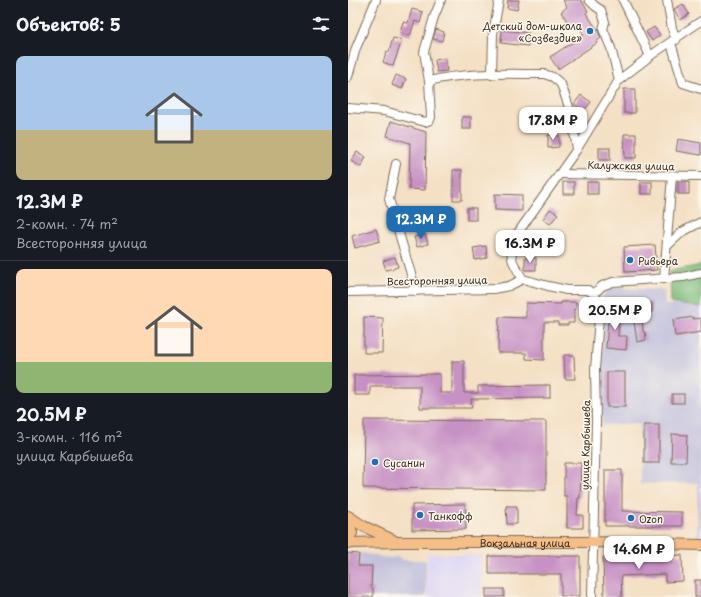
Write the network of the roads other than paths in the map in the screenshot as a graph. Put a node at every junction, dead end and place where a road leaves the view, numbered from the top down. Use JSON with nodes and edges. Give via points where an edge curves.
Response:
{"nodes":[{"id":1,"x":376,"y":0,"type":"edge"},
{"id":2,"x":441,"y":0,"type":"edge"},
{"id":3,"x":499,"y":0,"type":"edge"},
{"id":4,"x":589,"y":0,"type":"edge"},
{"id":5,"x":623,"y":0,"type":"edge"},
{"id":6,"x":667,"y":0,"type":"edge"},
{"id":7,"x":701,"y":21,"type":"edge"},
{"id":8,"x":673,"y":41,"type":"junction"},
{"id":9,"x":650,"y":56,"type":"junction"},
{"id":10,"x":492,"y":74,"type":"junction"},
{"id":11,"x":348,"y":77,"type":"edge"},
{"id":12,"x":619,"y":80,"type":"junction"},
{"id":13,"x":429,"y":81,"type":"junction"},
{"id":14,"x":701,"y":89,"type":"edge"},
{"id":15,"x":348,"y":108,"type":"edge"},
{"id":16,"x":578,"y":150,"type":"junction"},
{"id":17,"x":396,"y":164,"type":"dead end"},
{"id":18,"x":561,"y":174,"type":"junction"},
{"id":19,"x":672,"y":175,"type":"junction"},
{"id":20,"x":701,"y":176,"type":"edge"},
{"id":21,"x":701,"y":222,"type":"edge"},
{"id":22,"x":667,"y":246,"type":"junction"},
{"id":23,"x":701,"y":274,"type":"edge"},
{"id":24,"x":523,"y":279,"type":"junction"},
{"id":25,"x":664,"y":279,"type":"junction"},
{"id":26,"x":416,"y":291,"type":"junction"},
{"id":27,"x":348,"y":292,"type":"edge"},
{"id":28,"x":594,"y":294,"type":"junction"},
{"id":29,"x":348,"y":517,"type":"edge"},
{"id":30,"x":348,"y":539,"type":"edge"},
{"id":31,"x":399,"y":542,"type":"junction"},
{"id":32,"x":593,"y":542,"type":"junction"},
{"id":33,"x":348,"y":543,"type":"edge"},
{"id":34,"x":701,"y":545,"type":"edge"},
{"id":35,"x":592,"y":597,"type":"edge"}],
"edges":[{"from":1,"to":11,"type":"street","via":[[356,48]]},
{"from":2,"to":13,"type":"street","via":[[424,52]]},
{"from":3,"to":10,"type":"street","via":[[493,34]]},
{"from":4,"to":12,"type":"street","via":[[601,10],[605,22],[603,29]]},
{"from":5,"to":9,"type":"street"},
{"from":6,"to":8,"type":"street"},
{"from":7,"to":8,"type":"street","name":"Калужская улица"},
{"from":8,"to":9,"type":"street","name":"Калужская улица"},
{"from":8,"to":14,"type":"street","via":[[684,83]]},
{"from":9,"to":12,"type":"street","name":"Калужская улица"},
{"from":10,"to":13,"type":"street","via":[[448,76]]},
{"from":10,"to":16,"type":"street","via":[[544,74],[561,84],[570,110]]},
{"from":12,"to":16,"type":"street","name":"Калужская улица"},
{"from":13,"to":15,"type":"street","via":[[431,117],[425,122],[384,111]]},
{"from":16,"to":18,"type":"street","name":"Калужская улица"},
{"from":17,"to":26,"type":"street","via":[[389,199]]},
{"from":18,"to":19,"type":"street","name":"Калужская улица"},
{"from":18,"to":24,"type":"street","name":"Калужская улица","via":[[517,234],[513,244],[510,254],[512,264]]},
{"from":19,"to":20,"type":"street","name":"Калужская улица"},
{"from":19,"to":22,"type":"street"},
{"from":21,"to":22,"type":"street","via":[[682,232]]},
{"from":22,"to":25,"type":"street"},
{"from":23,"to":25,"type":"street"},
{"from":24,"to":26,"type":"street","name":"Всесторонняя улица","via":[[509,286],[493,289]]},
{"from":24,"to":28,"type":"street","via":[[567,290],[588,290]]},
{"from":25,"to":28,"type":"street","via":[[613,282],[602,286]]},
{"from":26,"to":27,"type":"street","name":"Всесторонняя улица"},
{"from":28,"to":32,"type":"street","name":"улица Карбышева","via":[[600,305],[595,369]]},
{"from":29,"to":30,"type":"main road","via":[[352,533]]},
{"from":29,"to":31,"type":"main road"},
{"from":31,"to":32,"type":"main road","name":"Вокзальная улица"},
{"from":31,"to":33,"type":"main road","name":"Вокзальная улица"},
{"from":32,"to":34,"type":"main road","name":"Вокзальная улица"},
{"from":32,"to":35,"type":"street","name":"улица Карбышева"}]}
